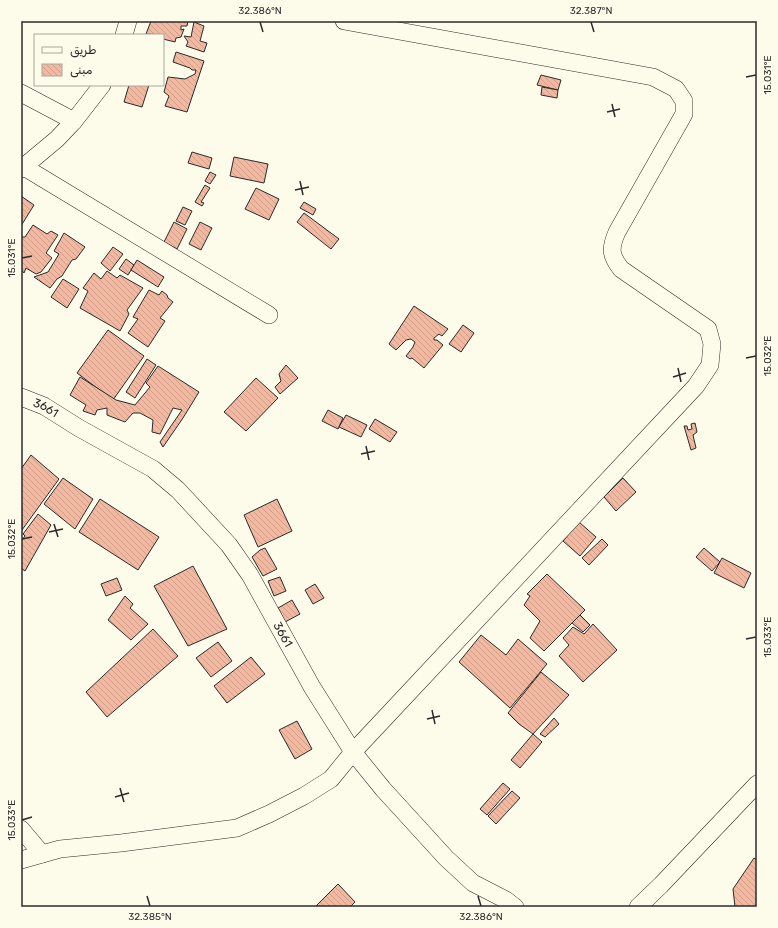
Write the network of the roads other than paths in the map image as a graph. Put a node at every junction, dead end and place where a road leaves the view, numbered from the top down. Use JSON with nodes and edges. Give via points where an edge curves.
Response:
{"nodes":[{"id":1,"x":128,"y":21,"type":"edge"},
{"id":2,"x":344,"y":21,"type":"edge"},
{"id":3,"x":124,"y":34,"type":"edge"},
{"id":4,"x":101,"y":86,"type":"edge"},
{"id":5,"x":21,"y":93,"type":"edge"},
{"id":6,"x":74,"y":121,"type":"junction"},
{"id":7,"x":22,"y":168,"type":"edge"},
{"id":8,"x":269,"y":315,"type":"dead end"},
{"id":9,"x":21,"y":397,"type":"edge"},
{"id":10,"x":353,"y":752,"type":"junction"},
{"id":11,"x":757,"y":784,"type":"edge"},
{"id":12,"x":21,"y":829,"type":"edge"},
{"id":13,"x":42,"y":854,"type":"junction"},
{"id":14,"x":21,"y":860,"type":"edge"},
{"id":15,"x":515,"y":907,"type":"edge"},
{"id":16,"x":638,"y":907,"type":"edge"}],
"edges":[{"from":1,"to":3,"type":"street"},
{"from":2,"to":10,"type":"street","via":[[653,77],[676,89],[684,101],[684,114],[611,244],[613,260],[621,269],[708,329],[712,344],[710,365],[696,386]]},
{"from":4,"to":6,"type":"street"},
{"from":5,"to":6,"type":"street"},
{"from":6,"to":7,"type":"street"},
{"from":7,"to":8,"type":"street"},
{"from":9,"to":10,"type":"street","name":"3661","via":[[44,406],[153,469],[178,490],[229,545],[250,575],[312,687]]},
{"from":10,"to":13,"type":"street","via":[[331,779],[276,811],[237,828],[60,849]]},
{"from":10,"to":15,"type":"street","name":"3661","via":[[446,858],[473,883]]},
{"from":11,"to":16,"type":"street"},
{"from":12,"to":13,"type":"street"},
{"from":13,"to":14,"type":"street"}]}
